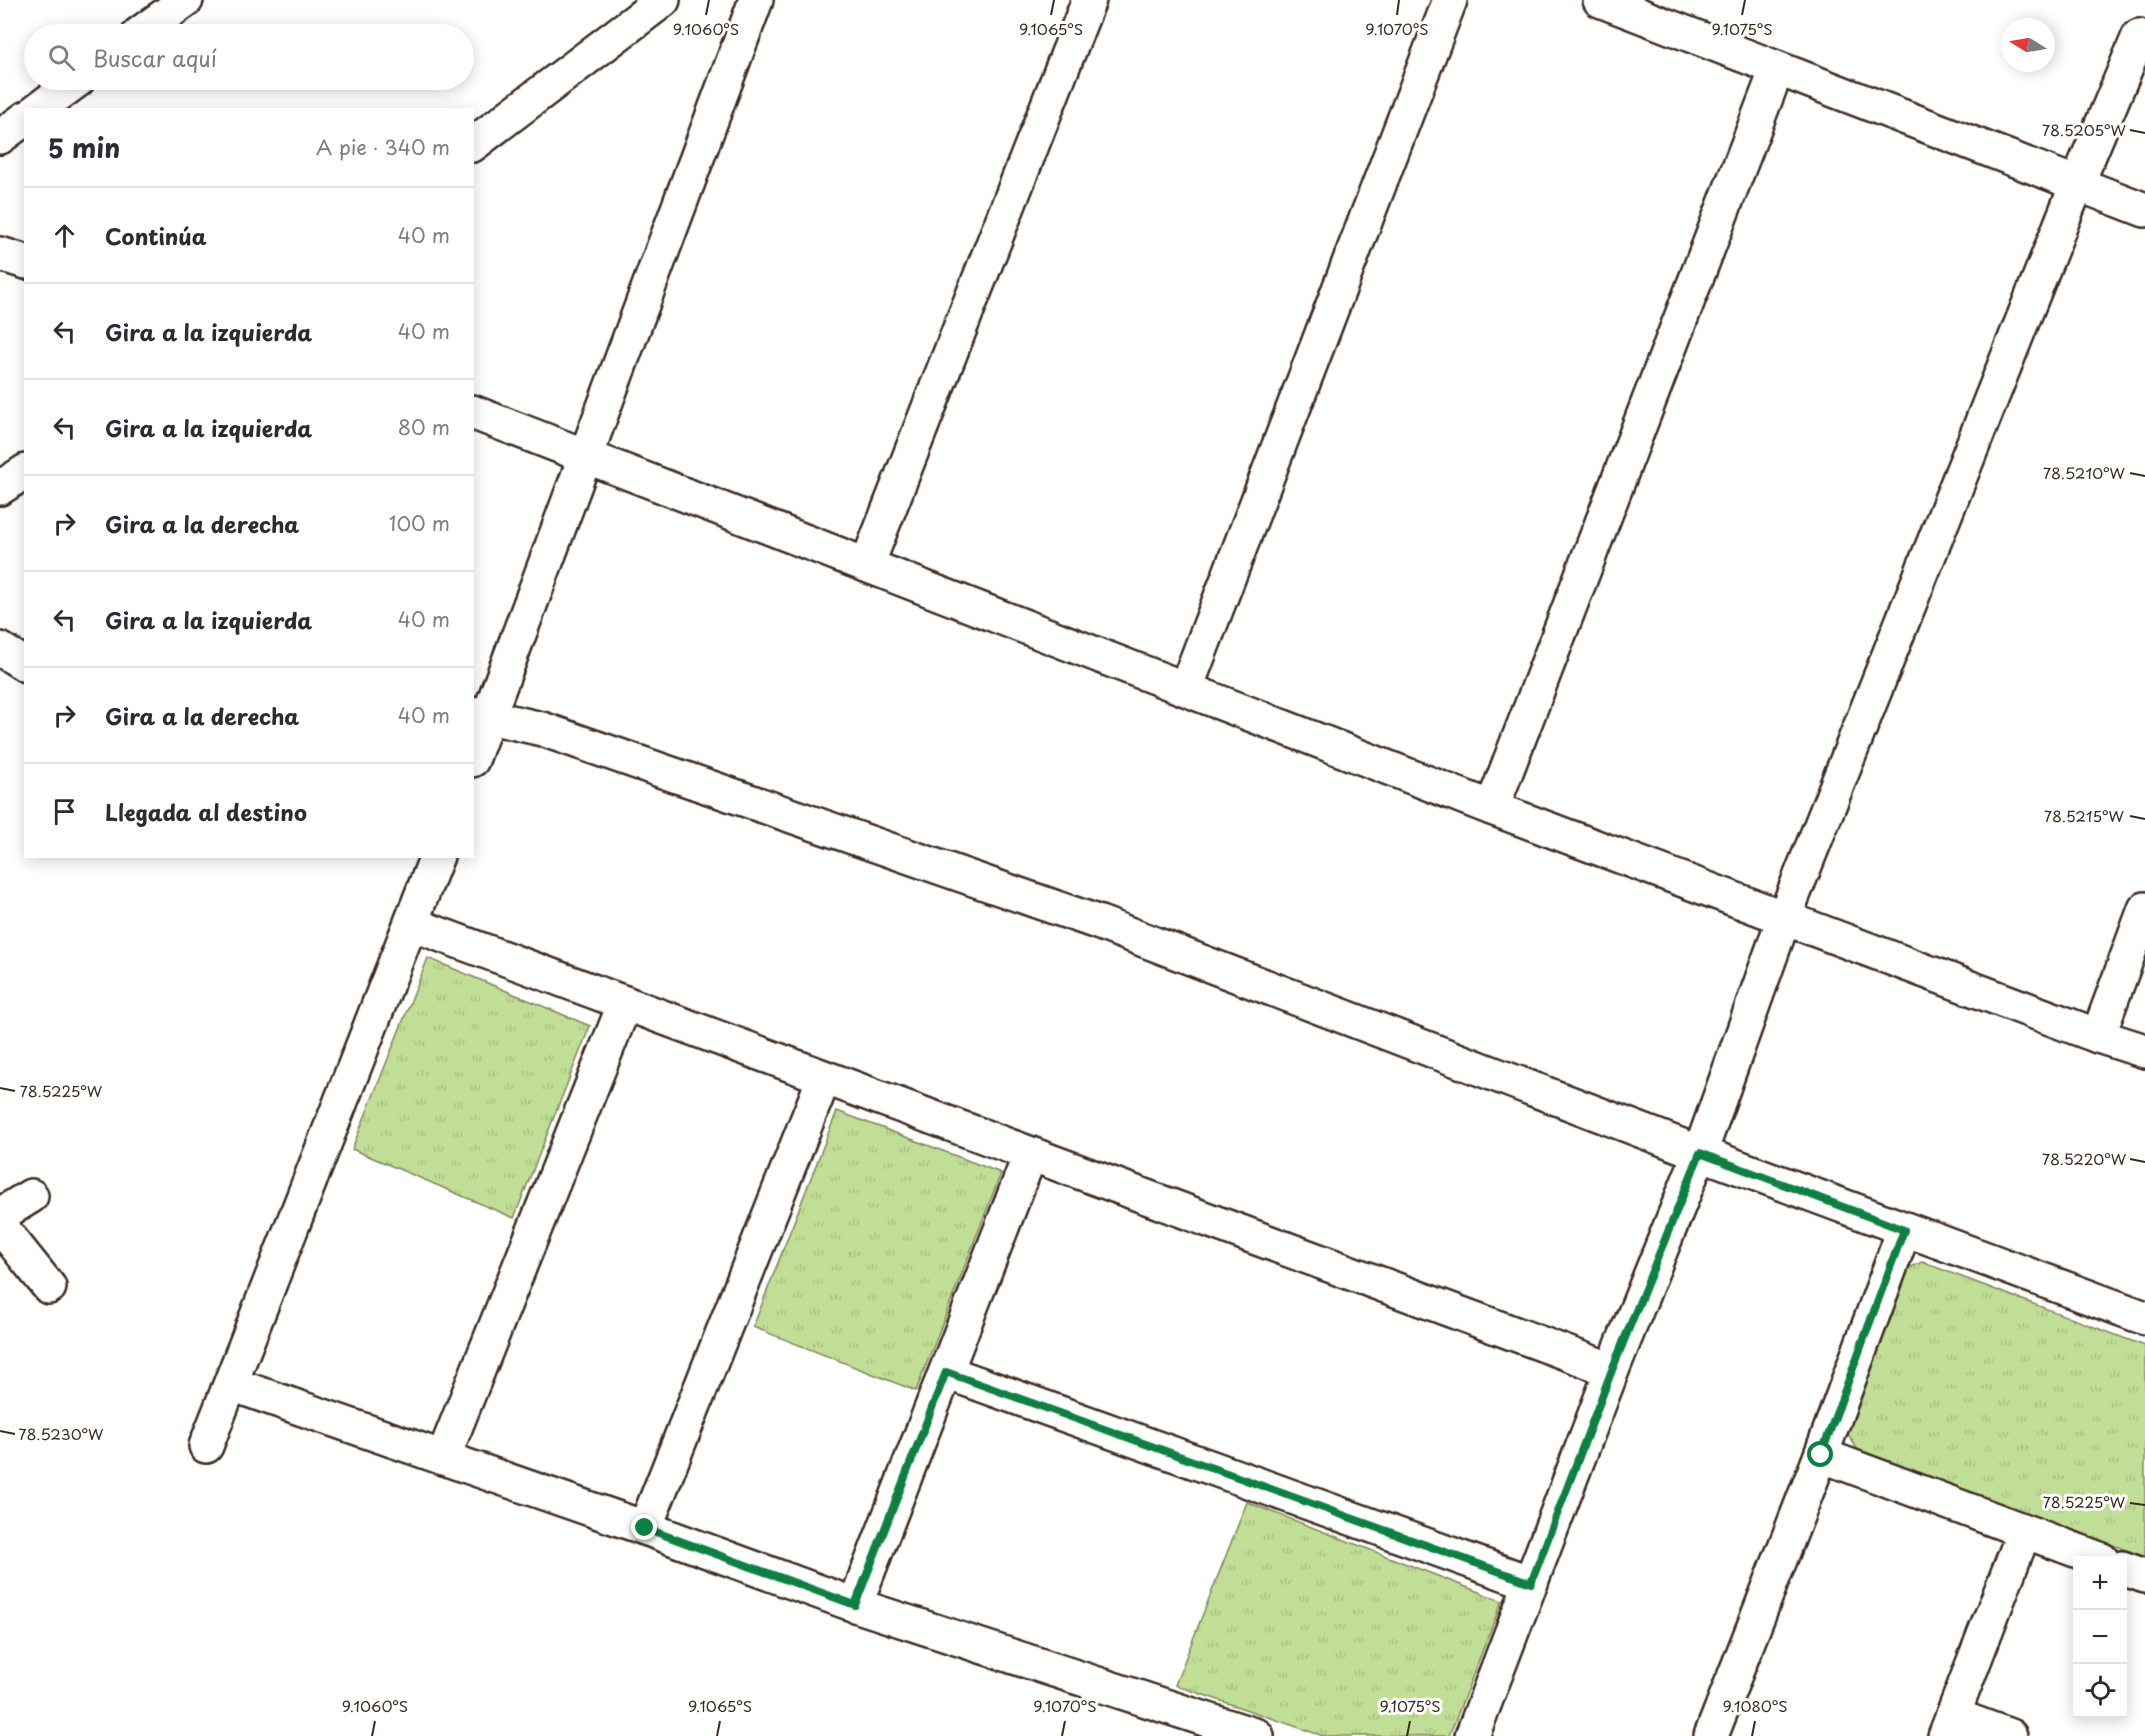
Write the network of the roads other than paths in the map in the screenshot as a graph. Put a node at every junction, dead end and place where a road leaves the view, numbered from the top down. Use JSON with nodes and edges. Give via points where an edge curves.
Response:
{"nodes":[{"id":1,"x":186,"y":0,"type":"edge"},
{"id":2,"x":663,"y":0,"type":"edge"},
{"id":3,"x":756,"y":0,"type":"edge"},
{"id":4,"x":1089,"y":0,"type":"edge"},
{"id":5,"x":1450,"y":0,"type":"edge"},
{"id":6,"x":1600,"y":0,"type":"edge"},
{"id":7,"x":153,"y":24,"type":"edge"},
{"id":8,"x":2139,"y":36,"type":"dead end"},
{"id":9,"x":1778,"y":69,"type":"junction"},
{"id":10,"x":64,"y":90,"type":"edge"},
{"id":11,"x":40,"y":108,"type":"edge"},
{"id":12,"x":24,"y":119,"type":"edge"},
{"id":13,"x":0,"y":137,"type":"edge"},
{"id":14,"x":474,"y":143,"type":"edge"},
{"id":15,"x":2077,"y":184,"type":"junction"},
{"id":16,"x":2145,"y":210,"type":"edge"},
{"id":17,"x":0,"y":254,"type":"edge"},
{"id":18,"x":24,"y":261,"type":"edge"},
{"id":19,"x":474,"y":413,"type":"edge"},
{"id":20,"x":587,"y":455,"type":"junction"},
{"id":21,"x":24,"y":472,"type":"edge"},
{"id":22,"x":0,"y":488,"type":"edge"},
{"id":23,"x":867,"y":565,"type":"junction"},
{"id":24,"x":0,"y":649,"type":"edge"},
{"id":25,"x":24,"y":664,"type":"edge"},
{"id":26,"x":1185,"y":688,"type":"junction"},
{"id":27,"x":480,"y":715,"type":"edge"},
{"id":28,"x":474,"y":749,"type":"edge"},
{"id":29,"x":1492,"y":808,"type":"junction"},
{"id":30,"x":436,"y":858,"type":"edge"},
{"id":31,"x":2145,"y":909,"type":"edge"},
{"id":32,"x":1784,"y":918,"type":"junction"},
{"id":33,"x":412,"y":924,"type":"junction"},
{"id":34,"x":624,"y":1003,"type":"junction"},
{"id":35,"x":2098,"y":1036,"type":"junction"},
{"id":36,"x":2145,"y":1051,"type":"edge"},
{"id":37,"x":824,"y":1078,"type":"junction"},
{"id":38,"x":1700,"y":1153,"type":"junction"},
{"id":39,"x":1030,"y":1155,"type":"junction"},
{"id":40,"x":31,"y":1196,"type":"dead end"},
{"id":41,"x":0,"y":1215,"type":"edge"},
{"id":42,"x":0,"y":1226,"type":"edge"},
{"id":43,"x":1904,"y":1230,"type":"junction"},
{"id":44,"x":49,"y":1287,"type":"dead end"},
{"id":45,"x":2145,"y":1318,"type":"edge"},
{"id":46,"x":1612,"y":1370,"type":"junction"},
{"id":47,"x":946,"y":1372,"type":"junction"},
{"id":48,"x":231,"y":1384,"type":"junction"},
{"id":49,"x":206,"y":1446,"type":"dead end"},
{"id":50,"x":1821,"y":1455,"type":"junction"},
{"id":51,"x":443,"y":1458,"type":"junction"},
{"id":52,"x":645,"y":1528,"type":"junction"},
{"id":53,"x":2024,"y":1532,"type":"junction"},
{"id":54,"x":2091,"y":1556,"type":"edge"},
{"id":55,"x":2127,"y":1570,"type":"edge"},
{"id":56,"x":2145,"y":1576,"type":"edge"},
{"id":57,"x":1531,"y":1583,"type":"junction"},
{"id":58,"x":855,"y":1605,"type":"junction"},
{"id":59,"x":1949,"y":1726,"type":"edge"},
{"id":60,"x":1257,"y":1736,"type":"edge"},
{"id":61,"x":1472,"y":1736,"type":"edge"},
{"id":62,"x":1711,"y":1736,"type":"edge"},
{"id":63,"x":2010,"y":1736,"type":"edge"}],
"edges":[{"from":1,"to":7,"type":"street"},
{"from":2,"to":14,"type":"street"},
{"from":3,"to":20,"type":"street"},
{"from":4,"to":23,"type":"street"},
{"from":5,"to":26,"type":"street"},
{"from":6,"to":9,"type":"street"},
{"from":8,"to":15,"type":"street"},
{"from":9,"to":15,"type":"street"},
{"from":9,"to":29,"type":"street"},
{"from":10,"to":11,"type":"street"},
{"from":12,"to":13,"type":"street"},
{"from":15,"to":16,"type":"street"},
{"from":15,"to":32,"type":"street"},
{"from":17,"to":18,"type":"street"},
{"from":19,"to":20,"type":"street"},
{"from":20,"to":23,"type":"street"},
{"from":20,"to":27,"type":"street"},
{"from":21,"to":22,"type":"street"},
{"from":23,"to":26,"type":"street"},
{"from":24,"to":25,"type":"street"},
{"from":26,"to":29,"type":"street"},
{"from":27,"to":28,"type":"street"},
{"from":27,"to":38,"type":"street","via":[[542,729],[1100,924]]},
{"from":29,"to":32,"type":"street"},
{"from":30,"to":33,"type":"street"},
{"from":31,"to":35,"type":"street"},
{"from":32,"to":35,"type":"street"},
{"from":32,"to":38,"type":"street"},
{"from":33,"to":34,"type":"street"},
{"from":33,"to":48,"type":"street"},
{"from":34,"to":37,"type":"street"},
{"from":34,"to":51,"type":"street"},
{"from":35,"to":36,"type":"street"},
{"from":37,"to":39,"type":"street"},
{"from":37,"to":52,"type":"street"},
{"from":38,"to":43,"type":"street"},
{"from":38,"to":46,"type":"street"},
{"from":39,"to":46,"type":"street"},
{"from":39,"to":47,"type":"street"},
{"from":40,"to":41,"type":"street"},
{"from":42,"to":44,"type":"street"},
{"from":43,"to":45,"type":"street"},
{"from":43,"to":50,"type":"street"},
{"from":46,"to":57,"type":"street"},
{"from":47,"to":57,"type":"street"},
{"from":47,"to":58,"type":"street"},
{"from":48,"to":49,"type":"street"},
{"from":48,"to":51,"type":"street"},
{"from":50,"to":53,"type":"street"},
{"from":50,"to":62,"type":"street"},
{"from":51,"to":52,"type":"street"},
{"from":52,"to":58,"type":"street"},
{"from":53,"to":54,"type":"street"},
{"from":53,"to":59,"type":"street"},
{"from":55,"to":56,"type":"street"},
{"from":57,"to":61,"type":"street"},
{"from":58,"to":60,"type":"street"},
{"from":59,"to":63,"type":"street"}]}
